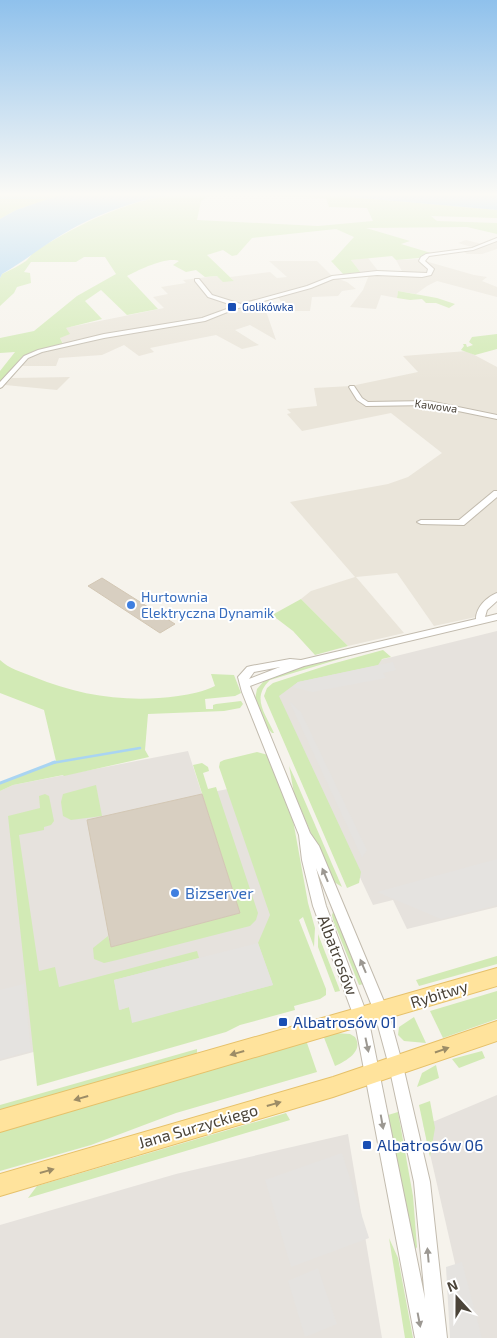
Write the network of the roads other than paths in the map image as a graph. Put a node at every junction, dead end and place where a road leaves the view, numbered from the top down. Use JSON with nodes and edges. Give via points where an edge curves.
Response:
{"nodes":[{"id":1,"x":427,"y":256,"type":"edge"},
{"id":2,"x":198,"y":280,"type":"dead end"},
{"id":3,"x":241,"y":306,"type":"junction"},
{"id":4,"x":0,"y":386,"type":"edge"},
{"id":5,"x":352,"y":387,"type":"dead end"},
{"id":6,"x":497,"y":417,"type":"edge"},
{"id":7,"x":497,"y":494,"type":"edge"},
{"id":8,"x":421,"y":522,"type":"dead end"},
{"id":9,"x":497,"y":596,"type":"edge"},
{"id":10,"x":497,"y":617,"type":"edge"},
{"id":11,"x":481,"y":621,"type":"junction"},
{"id":12,"x":305,"y":835,"type":"junction"},
{"id":13,"x":497,"y":976,"type":"edge"},
{"id":14,"x":381,"y":1011,"type":"junction"},
{"id":15,"x":361,"y":1017,"type":"junction"},
{"id":16,"x":497,"y":1031,"type":"edge"},
{"id":17,"x":396,"y":1066,"type":"junction"},
{"id":18,"x":373,"y":1074,"type":"junction"},
{"id":19,"x":0,"y":1121,"type":"edge"},
{"id":20,"x":0,"y":1185,"type":"edge"},
{"id":21,"x":424,"y":1338,"type":"edge"},
{"id":22,"x":438,"y":1338,"type":"edge"}],
"edges":[{"from":1,"to":3,"type":"street","via":[[422,261],[431,270],[422,276],[377,273],[344,276]]},
{"from":2,"to":3,"type":"street","via":[[210,296]]},
{"from":3,"to":4,"type":"street","via":[[203,320],[113,334],[37,352],[26,357]]},
{"from":5,"to":6,"type":"street","name":"Kawowa","via":[[359,400],[366,404],[429,403]]},
{"from":7,"to":8,"type":"street","via":[[461,523]]},
{"from":9,"to":11,"type":"street","via":[[482,610]]},
{"from":10,"to":11,"type":"street","name":"Albatrosów"},
{"from":11,"to":12,"type":"street","name":"Albatrosów","via":[[301,663],[244,680]]},
{"from":14,"to":12,"type":"street","name":"Albatrosów","one_way":true,"via":[[313,846]]},
{"from":12,"to":15,"type":"street","name":"Albatrosów","via":[[322,916]]},
{"from":13,"to":14,"type":"main road","name":"Rybitwy"},
{"from":14,"to":15,"type":"main road"},
{"from":14,"to":17,"type":"street","name":"Albatrosów"},
{"from":15,"to":18,"type":"street","name":"Albatrosów","one_way":true},
{"from":15,"to":19,"type":"main road","one_way":true},
{"from":17,"to":16,"type":"main road","one_way":true},
{"from":17,"to":18,"type":"main road","name":"Jana Surzyckiego"},
{"from":22,"to":17,"type":"street","name":"Albatrosów","one_way":true,"via":[[422,1182]]},
{"from":20,"to":18,"type":"main road","name":"Jana Surzyckiego","one_way":true},
{"from":18,"to":21,"type":"street","name":"Albatrosów","one_way":true}]}
